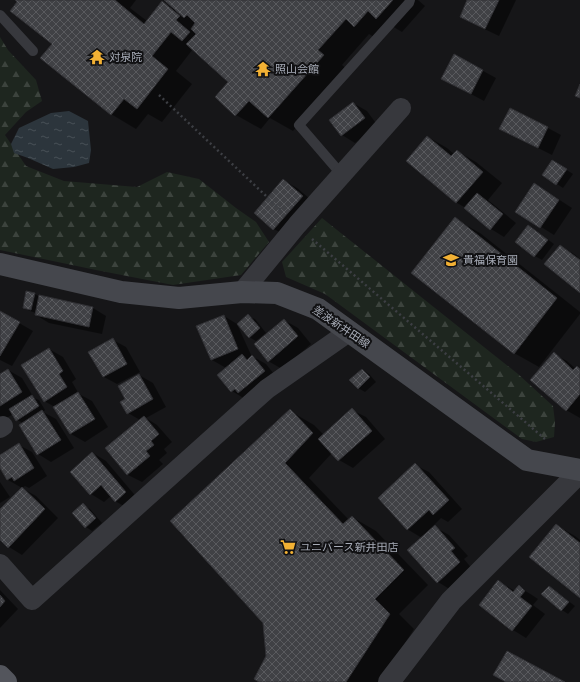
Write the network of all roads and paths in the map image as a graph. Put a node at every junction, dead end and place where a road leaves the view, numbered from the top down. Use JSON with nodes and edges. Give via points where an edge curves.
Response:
{"nodes":[{"id":1,"x":410,"y":0,"type":"edge"},
{"id":2,"x":0,"y":15,"type":"edge"},
{"id":3,"x":33,"y":51,"type":"dead end"},
{"id":4,"x":159,"y":95,"type":"dead end"},
{"id":5,"x":401,"y":108,"type":"dead end"},
{"id":6,"x":342,"y":175,"type":"junction"},
{"id":7,"x":297,"y":226,"type":"junction"},
{"id":8,"x":0,"y":264,"type":"edge"},
{"id":9,"x":242,"y":292,"type":"junction"},
{"id":10,"x":350,"y":331,"type":"junction"},
{"id":11,"x":550,"y":444,"type":"dead end"},
{"id":12,"x":580,"y":471,"type":"edge"},
{"id":13,"x":0,"y":564,"type":"edge"},
{"id":14,"x":0,"y":676,"type":"edge"},
{"id":15,"x":6,"y":682,"type":"edge"},
{"id":16,"x":389,"y":682,"type":"edge"}],
"edges":[{"from":1,"to":6,"type":"lane","via":[[299,126]]},
{"from":2,"to":3,"type":"lane"},
{"from":4,"to":7,"type":"path"},
{"from":5,"to":6,"type":"street"},
{"from":6,"to":7,"type":"street"},
{"from":7,"to":9,"type":"street"},
{"from":7,"to":11,"type":"path"},
{"from":8,"to":9,"type":"main road","name":"差波新井田線","via":[[121,292],[179,298]]},
{"from":9,"to":10,"type":"main road","name":"差波新井田線","via":[[276,293],[318,309]]},
{"from":10,"to":12,"type":"main road","name":"差波新井田線","via":[[527,460]]},
{"from":10,"to":13,"type":"street","via":[[267,389],[32,600]]},
{"from":12,"to":16,"type":"street","via":[[451,602]]},
{"from":14,"to":15,"type":"main road"}]}
